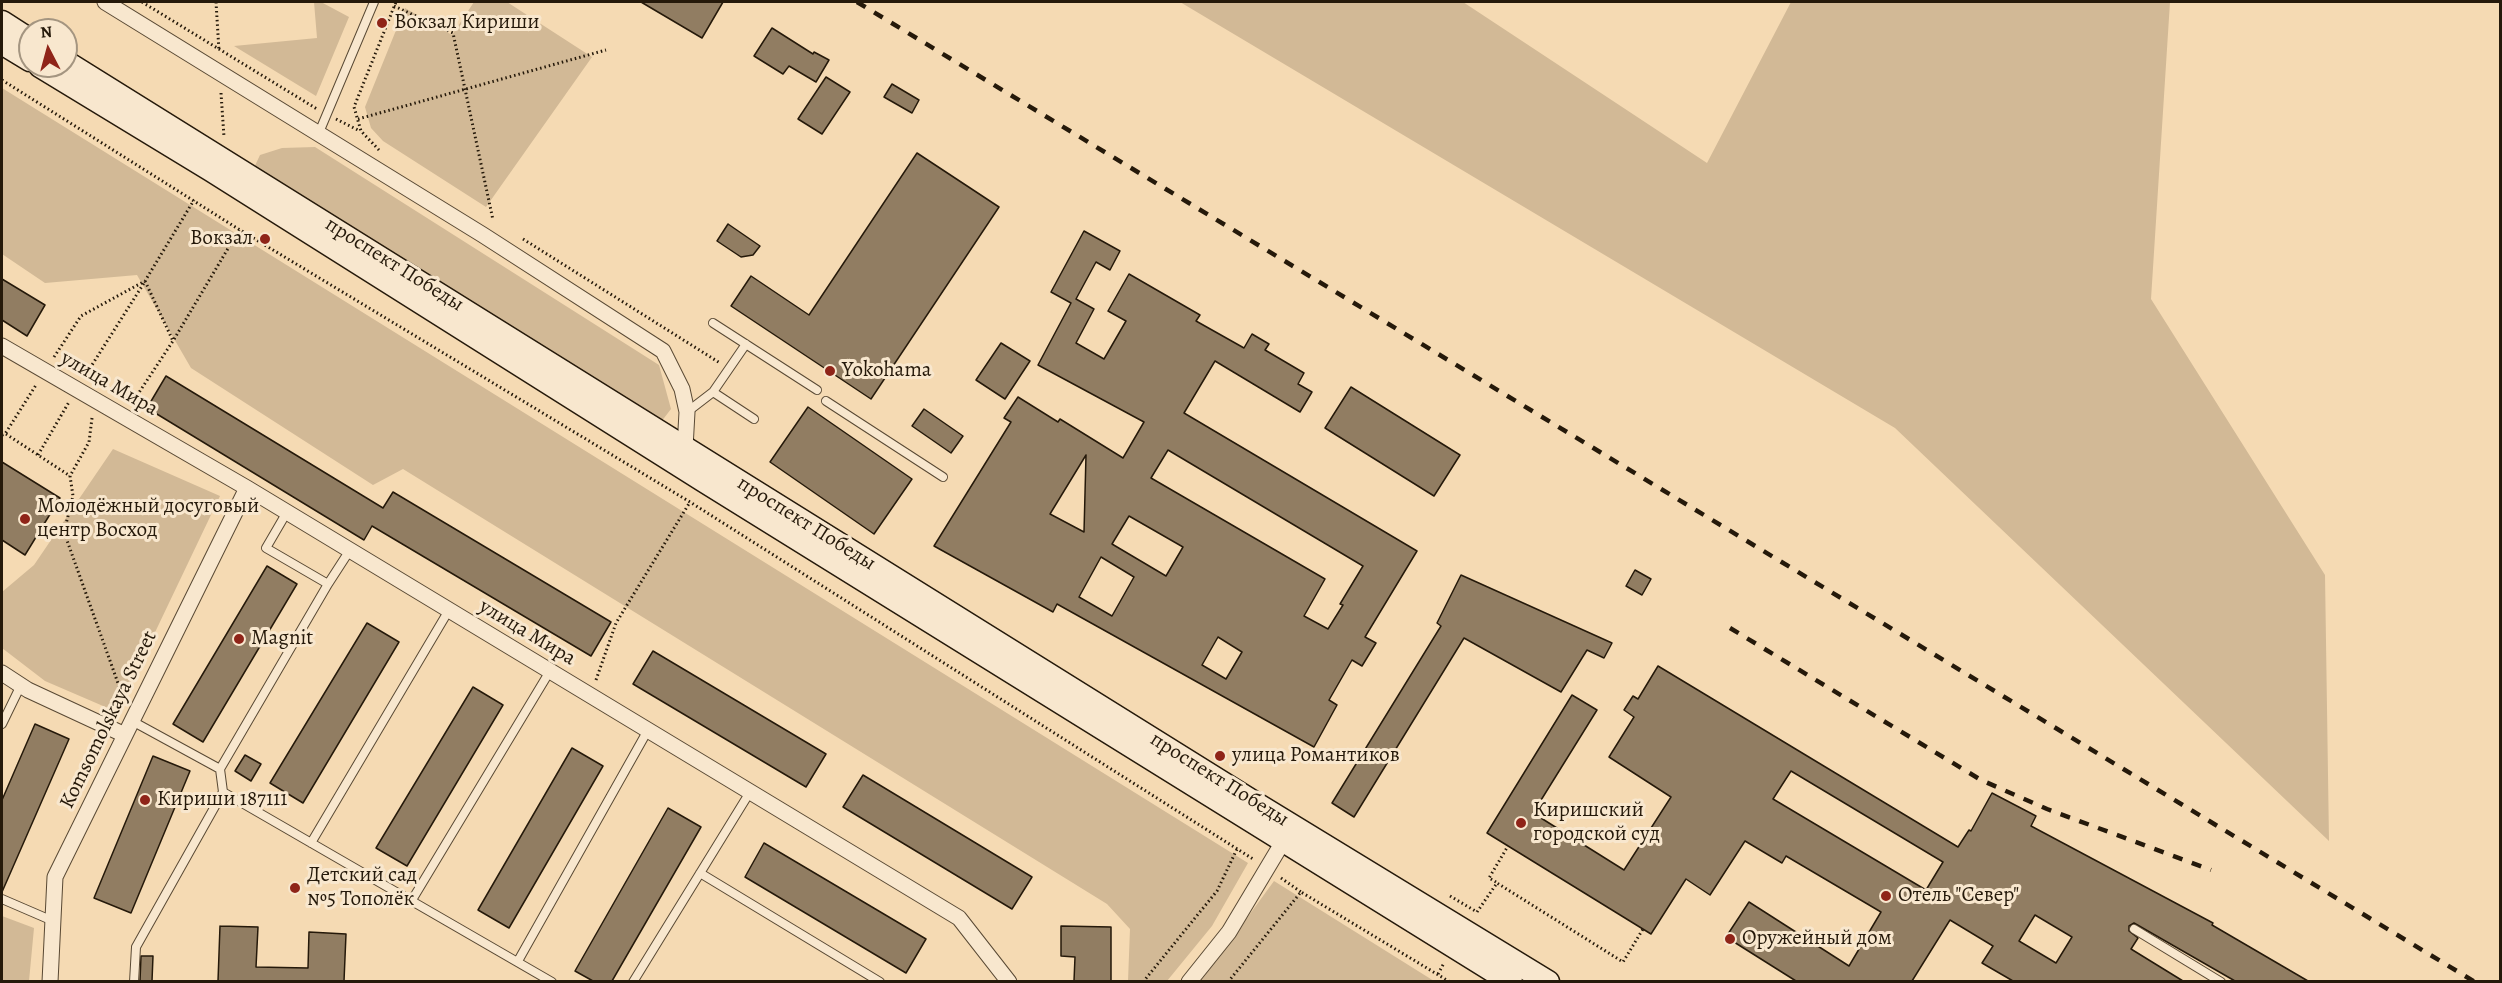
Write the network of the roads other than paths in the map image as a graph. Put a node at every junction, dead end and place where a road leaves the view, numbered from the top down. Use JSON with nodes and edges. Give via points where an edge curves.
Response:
{"nodes":[{"id":1,"x":105,"y":2,"type":"edge"},
{"id":2,"x":374,"y":2,"type":"edge"},
{"id":3,"x":2,"y":22,"type":"edge"},
{"id":4,"x":18,"y":32,"type":"edge"},
{"id":5,"x":2,"y":43,"type":"edge"},
{"id":6,"x":18,"y":53,"type":"edge"},
{"id":7,"x":78,"y":69,"type":"edge"},
{"id":8,"x":60,"y":78,"type":"edge"},
{"id":9,"x":318,"y":135,"type":"junction"},
{"id":10,"x":713,"y":323,"type":"dead end"},
{"id":11,"x":746,"y":344,"type":"junction"},
{"id":12,"x":2,"y":346,"type":"edge"},
{"id":13,"x":817,"y":390,"type":"dead end"},
{"id":14,"x":713,"y":392,"type":"junction"},
{"id":15,"x":826,"y":401,"type":"dead end"},
{"id":16,"x":687,"y":412,"type":"junction"},
{"id":17,"x":754,"y":419,"type":"dead end"},
{"id":18,"x":679,"y":455,"type":"junction"},
{"id":19,"x":943,"y":477,"type":"dead end"},
{"id":20,"x":247,"y":488,"type":"junction"},
{"id":21,"x":287,"y":512,"type":"junction"},
{"id":22,"x":350,"y":550,"type":"junction"},
{"id":23,"x":328,"y":584,"type":"junction"},
{"id":24,"x":449,"y":610,"type":"junction"},
{"id":25,"x":549,"y":671,"type":"junction"},
{"id":26,"x":2,"y":673,"type":"edge"},
{"id":27,"x":21,"y":685,"type":"junction"},
{"id":28,"x":2,"y":724,"type":"edge"},
{"id":29,"x":129,"y":728,"type":"junction"},
{"id":30,"x":648,"y":730,"type":"junction"},
{"id":31,"x":220,"y":769,"type":"junction"},
{"id":32,"x":223,"y":792,"type":"junction"},
{"id":33,"x":750,"y":792,"type":"junction"},
{"id":34,"x":1288,"y":833,"type":"junction"},
{"id":35,"x":311,"y":843,"type":"junction"},
{"id":36,"x":700,"y":873,"type":"junction"},
{"id":37,"x":2,"y":900,"type":"edge"},
{"id":38,"x":412,"y":900,"type":"junction"},
{"id":39,"x":53,"y":921,"type":"junction"},
{"id":40,"x":2134,"y":929,"type":"dead end"},
{"id":41,"x":518,"y":961,"type":"junction"},
{"id":42,"x":50,"y":981,"type":"edge"},
{"id":43,"x":134,"y":981,"type":"edge"},
{"id":44,"x":552,"y":981,"type":"edge"},
{"id":45,"x":633,"y":981,"type":"edge"},
{"id":46,"x":880,"y":981,"type":"edge"},
{"id":47,"x":1009,"y":981,"type":"edge"},
{"id":48,"x":1189,"y":981,"type":"edge"},
{"id":49,"x":1511,"y":981,"type":"edge"},
{"id":50,"x":1548,"y":981,"type":"edge"},
{"id":51,"x":2221,"y":981,"type":"edge"}],
"edges":[{"from":1,"to":9,"type":"street"},
{"from":2,"to":9,"type":"lane"},
{"from":3,"to":4,"type":"main road"},
{"from":5,"to":6,"type":"main road"},
{"from":7,"to":18,"type":"main road","name":"проспект Победы","via":[[219,155]]},
{"from":8,"to":18,"type":"main road","name":"проспект Победы"},
{"from":9,"to":16,"type":"street","via":[[663,351],[682,389]]},
{"from":10,"to":11,"type":"lane"},
{"from":11,"to":13,"type":"lane"},
{"from":11,"to":14,"type":"lane"},
{"from":12,"to":20,"type":"street","name":"улица Мира"},
{"from":14,"to":16,"type":"lane"},
{"from":14,"to":17,"type":"lane"},
{"from":15,"to":19,"type":"lane"},
{"from":16,"to":18,"type":"street"},
{"from":18,"to":34,"type":"main road","name":"проспект Победы"},
{"from":20,"to":21,"type":"street","name":"улица Мира"},
{"from":20,"to":29,"type":"street","name":"Komsomolskaya Street"},
{"from":21,"to":22,"type":"street","name":"улица Мира"},
{"from":21,"to":23,"type":"lane","via":[[266,548]]},
{"from":22,"to":23,"type":"lane"},
{"from":22,"to":24,"type":"street","name":"улица Мира"},
{"from":23,"to":31,"type":"lane"},
{"from":24,"to":25,"type":"street","name":"улица Мира"},
{"from":24,"to":35,"type":"lane"},
{"from":25,"to":30,"type":"street","name":"улица Мира"},
{"from":25,"to":38,"type":"lane"},
{"from":26,"to":27,"type":"street"},
{"from":27,"to":28,"type":"lane"},
{"from":27,"to":29,"type":"street"},
{"from":29,"to":31,"type":"lane"},
{"from":29,"to":39,"type":"street","name":"Komsomolskaya Street","via":[[55,877]]},
{"from":30,"to":33,"type":"street","name":"улица Мира"},
{"from":30,"to":41,"type":"lane"},
{"from":31,"to":32,"type":"lane"},
{"from":32,"to":35,"type":"lane"},
{"from":32,"to":43,"type":"lane","via":[[136,947]]},
{"from":33,"to":36,"type":"lane"},
{"from":33,"to":47,"type":"street","name":"улица Мира","via":[[959,918]]},
{"from":34,"to":48,"type":"street","via":[[1229,932]]},
{"from":34,"to":49,"type":"main road","name":"проспект Победы"},
{"from":34,"to":50,"type":"main road","name":"проспект Победы"},
{"from":35,"to":38,"type":"lane"},
{"from":36,"to":45,"type":"lane"},
{"from":36,"to":46,"type":"lane"},
{"from":37,"to":39,"type":"lane"},
{"from":38,"to":41,"type":"lane"},
{"from":39,"to":42,"type":"street","name":"Komsomolskaya Street"},
{"from":40,"to":51,"type":"lane"},
{"from":41,"to":44,"type":"lane"}]}
